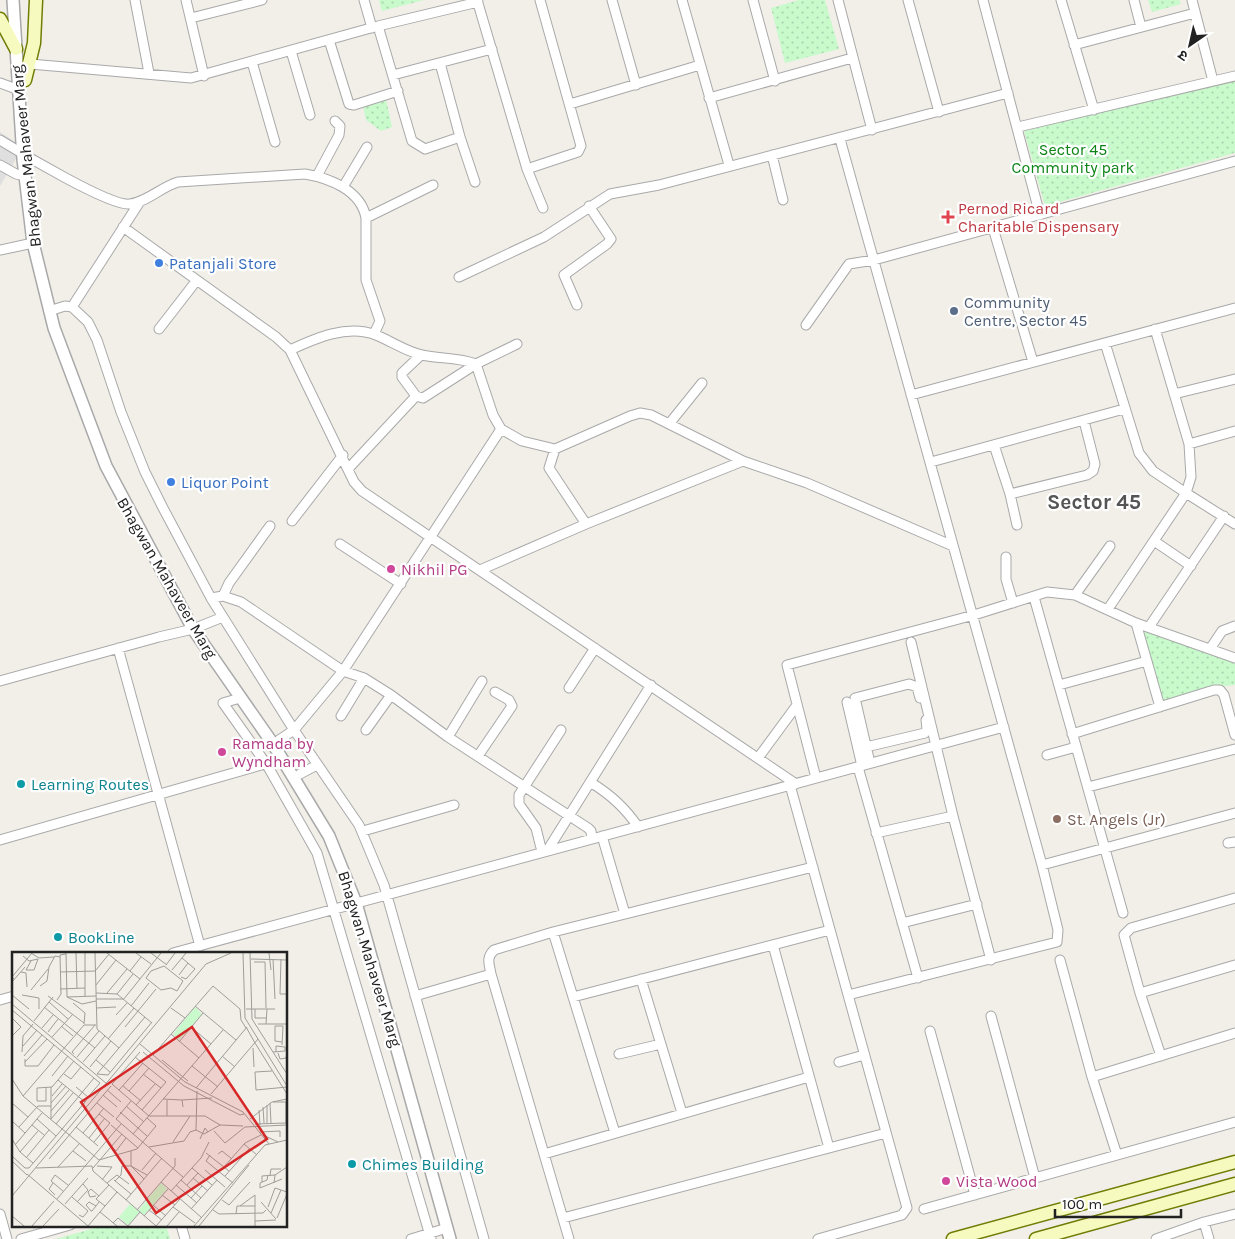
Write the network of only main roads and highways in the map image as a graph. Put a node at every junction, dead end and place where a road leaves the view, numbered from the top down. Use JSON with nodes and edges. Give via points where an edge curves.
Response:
{"nodes":[{"id":1,"x":36,"y":0,"type":"edge"},
{"id":2,"x":0,"y":19,"type":"edge"},
{"id":3,"x":16,"y":49,"type":"road end"},
{"id":4,"x":22,"y":85,"type":"road end"},
{"id":5,"x":1235,"y":1162,"type":"edge"},
{"id":6,"x":1235,"y":1184,"type":"edge"},
{"id":7,"x":956,"y":1239,"type":"edge"},
{"id":8,"x":1036,"y":1239,"type":"edge"}],
"edges":[{"from":1,"to":4,"type":"main road","via":[[30,64]]},
{"from":2,"to":3,"type":"main road"},
{"from":5,"to":7,"type":"main road"},
{"from":6,"to":8,"type":"main road"}]}
